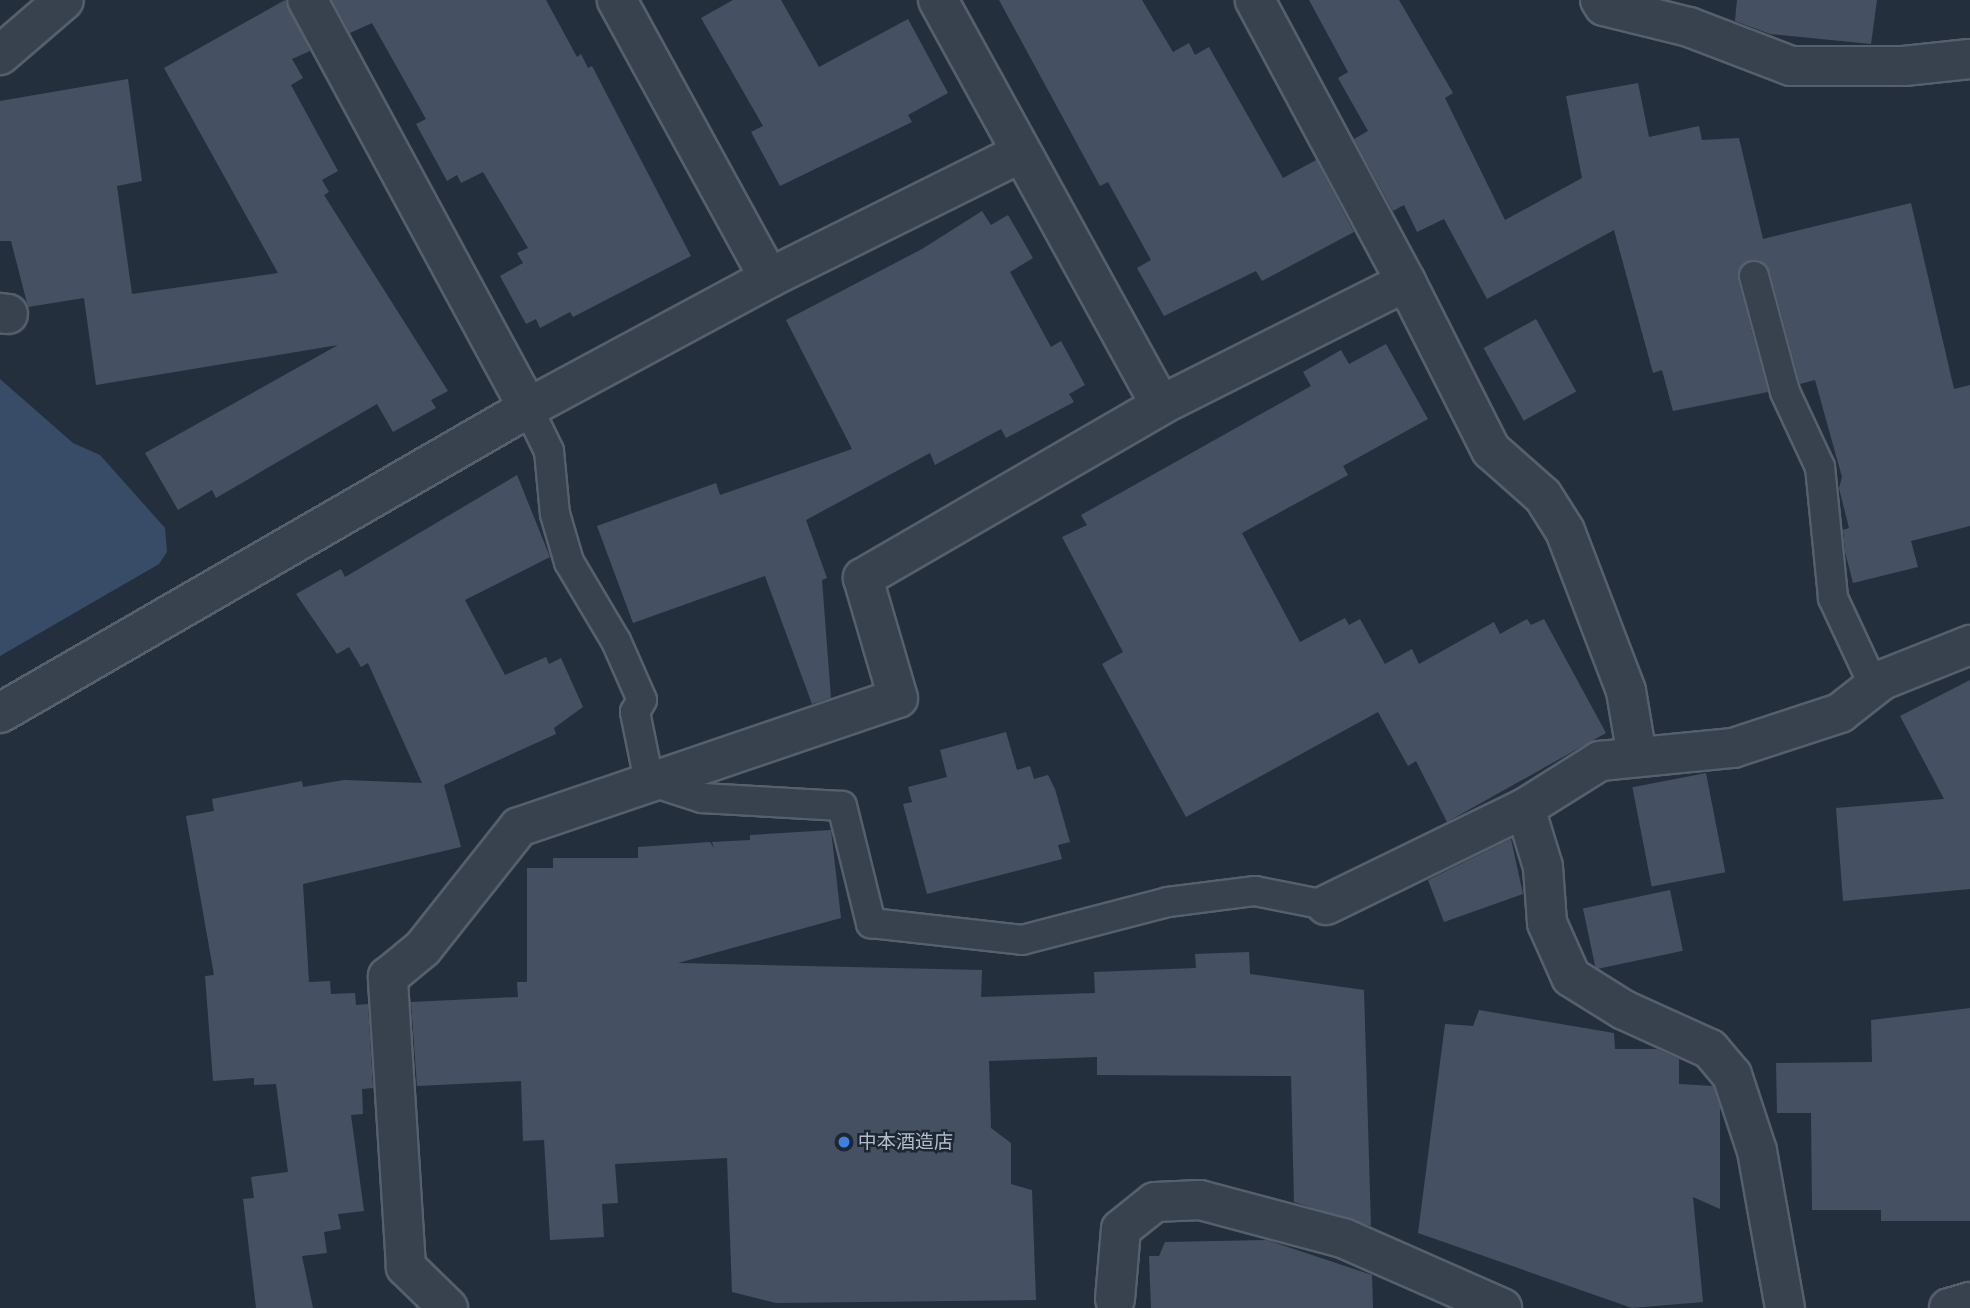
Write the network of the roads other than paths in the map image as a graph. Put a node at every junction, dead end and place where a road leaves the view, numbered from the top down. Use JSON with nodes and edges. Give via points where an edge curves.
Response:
{"nodes":[{"id":1,"x":64,"y":0,"type":"edge"},
{"id":2,"x":307,"y":0,"type":"edge"},
{"id":3,"x":617,"y":0,"type":"edge"},
{"id":4,"x":938,"y":0,"type":"edge"},
{"id":5,"x":1255,"y":0,"type":"edge"},
{"id":6,"x":1600,"y":0,"type":"edge"},
{"id":7,"x":0,"y":55,"type":"edge"},
{"id":8,"x":1970,"y":59,"type":"edge"},
{"id":9,"x":1019,"y":154,"type":"junction"},
{"id":10,"x":1754,"y":276,"type":"dead end"},
{"id":11,"x":769,"y":278,"type":"junction"},
{"id":12,"x":1406,"y":282,"type":"junction"},
{"id":13,"x":1161,"y":405,"type":"junction"},
{"id":14,"x":528,"y":408,"type":"junction"},
{"id":15,"x":1970,"y":645,"type":"edge"},
{"id":16,"x":1874,"y":686,"type":"junction"},
{"id":17,"x":0,"y":713,"type":"edge"},
{"id":18,"x":1637,"y":756,"type":"junction"},
{"id":19,"x":649,"y":781,"type":"junction"},
{"id":20,"x":1524,"y":808,"type":"junction"},
{"id":21,"x":1326,"y":905,"type":"joint"},
{"id":22,"x":1970,"y":1303,"type":"edge"},
{"id":23,"x":1109,"y":1305,"type":"edge"},
{"id":24,"x":448,"y":1308,"type":"edge"},
{"id":25,"x":461,"y":1308,"type":"edge"},
{"id":26,"x":1502,"y":1308,"type":"edge"},
{"id":27,"x":1785,"y":1308,"type":"edge"},
{"id":28,"x":1949,"y":1308,"type":"edge"}],
"edges":[{"from":1,"to":7,"type":"street"},
{"from":2,"to":14,"type":"street"},
{"from":3,"to":11,"type":"street"},
{"from":4,"to":9,"type":"street"},
{"from":5,"to":12,"type":"street"},
{"from":6,"to":8,"type":"street","via":[[1604,6],[1689,27],[1791,66],[1904,66]]},
{"from":9,"to":11,"type":"street"},
{"from":9,"to":13,"type":"street"},
{"from":10,"to":16,"type":"lane","via":[[1785,392],[1820,467],[1833,598]]},
{"from":11,"to":14,"type":"street"},
{"from":12,"to":13,"type":"street"},
{"from":12,"to":18,"type":"street","via":[[1491,450],[1544,496],[1565,531],[1626,691]]},
{"from":13,"to":19,"type":"street","via":[[863,578],[898,698]]},
{"from":14,"to":17,"type":"street"},
{"from":14,"to":19,"type":"lane","via":[[549,451],[555,514],[569,562],[616,641],[642,700],[635,712]]},
{"from":15,"to":16,"type":"street"},
{"from":16,"to":18,"type":"street","via":[[1840,713],[1733,748]]},
{"from":18,"to":20,"type":"street","via":[[1600,761]]},
{"from":19,"to":21,"type":"lane","via":[[702,799],[842,806],[870,923],[1022,940],[1168,902],[1243,893]]},
{"from":19,"to":24,"type":"street","via":[[519,827],[424,948],[388,977],[406,1267]]},
{"from":20,"to":21,"type":"street"},
{"from":20,"to":27,"type":"street","via":[[1543,867],[1547,923],[1571,977],[1624,1010],[1710,1049],[1732,1075],[1757,1152]]},
{"from":22,"to":28,"type":"street"},
{"from":23,"to":26,"type":"street","via":[[1121,1229],[1155,1202],[1200,1200],[1343,1238]]},
{"from":24,"to":25,"type":"street"}]}
